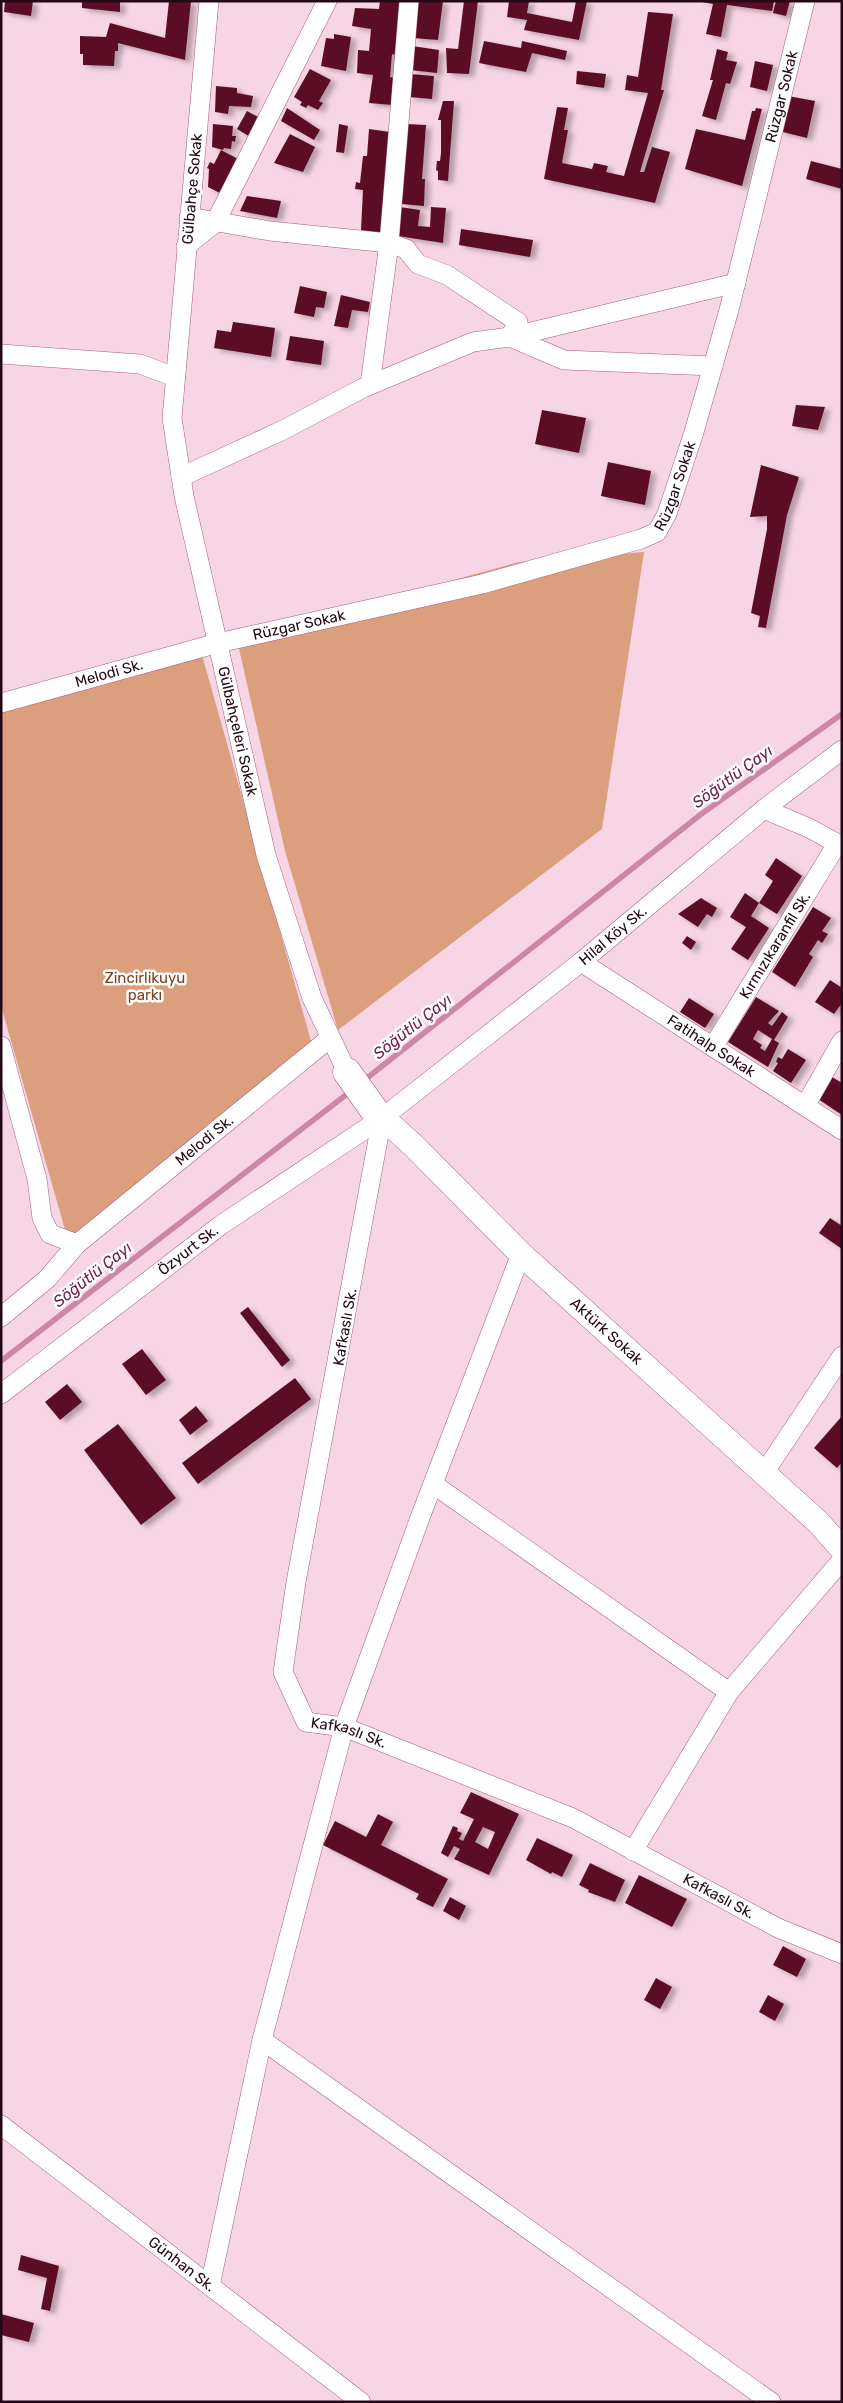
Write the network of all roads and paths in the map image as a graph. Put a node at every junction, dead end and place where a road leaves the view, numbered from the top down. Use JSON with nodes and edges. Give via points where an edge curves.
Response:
{"nodes":[{"id":1,"x":208,"y":1,"type":"edge"},
{"id":2,"x":327,"y":1,"type":"edge"},
{"id":3,"x":409,"y":1,"type":"edge"},
{"id":4,"x":805,"y":1,"type":"edge"},
{"id":5,"x":189,"y":217,"type":"junction"},
{"id":6,"x":215,"y":223,"type":"junction"},
{"id":7,"x":389,"y":243,"type":"junction"},
{"id":8,"x":186,"y":246,"type":"junction"},
{"id":9,"x":736,"y":283,"type":"junction"},
{"id":10,"x":510,"y":337,"type":"junction"},
{"id":11,"x":1,"y":354,"type":"edge"},
{"id":12,"x":713,"y":366,"type":"junction"},
{"id":13,"x":175,"y":377,"type":"junction"},
{"id":14,"x":370,"y":385,"type":"junction"},
{"id":15,"x":181,"y":477,"type":"junction"},
{"id":16,"x":218,"y":643,"type":"junction"},
{"id":17,"x":1,"y":702,"type":"edge"},
{"id":18,"x":842,"y":750,"type":"edge"},
{"id":19,"x":764,"y":809,"type":"junction"},
{"id":20,"x":839,"y":845,"type":"edge"},
{"id":21,"x":581,"y":962,"type":"junction"},
{"id":22,"x":330,"y":1038,"type":"junction"},
{"id":23,"x":842,"y":1041,"type":"edge"},
{"id":24,"x":1,"y":1046,"type":"edge"},
{"id":25,"x":713,"y":1048,"type":"junction"},
{"id":26,"x":347,"y":1072,"type":"joint"},
{"id":27,"x":805,"y":1106,"type":"junction"},
{"id":28,"x":378,"y":1114,"type":"junction"},
{"id":29,"x":842,"y":1130,"type":"edge"},
{"id":30,"x":77,"y":1244,"type":"junction"},
{"id":31,"x":521,"y":1254,"type":"junction"},
{"id":32,"x":1,"y":1317,"type":"edge"},
{"id":33,"x":842,"y":1356,"type":"edge"},
{"id":34,"x":1,"y":1394,"type":"edge"},
{"id":35,"x":764,"y":1473,"type":"junction"},
{"id":36,"x":433,"y":1484,"type":"junction"},
{"id":37,"x":842,"y":1549,"type":"edge"},
{"id":38,"x":842,"y":1560,"type":"edge"},
{"id":39,"x":729,"y":1692,"type":"junction"},
{"id":40,"x":344,"y":1727,"type":"junction"},
{"id":41,"x":634,"y":1851,"type":"junction"},
{"id":42,"x":842,"y":1954,"type":"edge"},
{"id":43,"x":262,"y":2040,"type":"junction"},
{"id":44,"x":1,"y":2125,"type":"edge"},
{"id":45,"x":210,"y":2286,"type":"junction"},
{"id":46,"x":360,"y":2401,"type":"edge"},
{"id":47,"x":771,"y":2402,"type":"edge"}],
"edges":[{"from":1,"to":5,"type":"street","name":"Gülbahçe Sokak"},
{"from":2,"to":6,"type":"street"},
{"from":3,"to":7,"type":"street"},
{"from":4,"to":9,"type":"street","name":"Rüzgar Sokak"},
{"from":5,"to":6,"type":"street"},
{"from":5,"to":8,"type":"street","name":"Gülbahçe Sokak"},
{"from":6,"to":7,"type":"street"},
{"from":6,"to":8,"type":"street"},
{"from":7,"to":10,"type":"street","via":[[406,249],[418,264],[447,275],[518,322]]},
{"from":7,"to":14,"type":"street"},
{"from":8,"to":13,"type":"street","name":"Gülbahçe Sokak"},
{"from":9,"to":10,"type":"street"},
{"from":9,"to":12,"type":"street","name":"Rüzgar Sokak"},
{"from":10,"to":12,"type":"street","via":[[564,360]]},
{"from":10,"to":14,"type":"street","via":[[473,342]]},
{"from":11,"to":13,"type":"street","via":[[140,364]]},
{"from":12,"to":16,"type":"street","name":"Rüzgar Sokak","via":[[667,514],[657,532],[482,584]]},
{"from":13,"to":15,"type":"street","name":"Gülbahçeleri Sokak","via":[[172,418]]},
{"from":14,"to":15,"type":"street"},
{"from":15,"to":16,"type":"street","name":"Gülbahçeleri Sokak"},
{"from":16,"to":17,"type":"street","name":"Melodi Sk."},
{"from":16,"to":22,"type":"street","name":"Gülbahçeleri Sokak","via":[[266,855],[312,998]]},
{"from":18,"to":19,"type":"street","name":"Hilal Köy Sk."},
{"from":19,"to":20,"type":"street"},
{"from":19,"to":21,"type":"street","name":"Hilal Köy Sk."},
{"from":20,"to":25,"type":"street","name":"Kırmızıkaranfil Sk."},
{"from":21,"to":25,"type":"street","name":"Fatihalp Sokak"},
{"from":21,"to":28,"type":"street","name":"Hilal Köy Sk."},
{"from":22,"to":26,"type":"street","name":"Gülbahçeleri Sokak"},
{"from":22,"to":30,"type":"street","name":"Melodi Sk."},
{"from":23,"to":27,"type":"street"},
{"from":24,"to":30,"type":"street","via":[[37,1179],[42,1218],[50,1234]]},
{"from":25,"to":27,"type":"street","name":"Fatihalp Sokak"},
{"from":26,"to":28,"type":"main road"},
{"from":27,"to":29,"type":"street","name":"Fatihalp Sokak"},
{"from":28,"to":31,"type":"street","name":"Aktürk Sokak"},
{"from":28,"to":34,"type":"street","name":"Özyurt Sk.","via":[[221,1225]]},
{"from":28,"to":40,"type":"street","name":"Kafkaslı Sk.","via":[[282,1672],[306,1722]]},
{"from":30,"to":32,"type":"street","name":"Melodi Sk.","via":[[47,1279]]},
{"from":31,"to":35,"type":"street","name":"Aktürk Sokak"},
{"from":31,"to":36,"type":"street"},
{"from":33,"to":35,"type":"street"},
{"from":35,"to":37,"type":"street","name":"Aktürk Sokak","via":[[818,1522]]},
{"from":36,"to":39,"type":"street"},
{"from":36,"to":40,"type":"street"},
{"from":38,"to":39,"type":"street"},
{"from":39,"to":41,"type":"street"},
{"from":40,"to":41,"type":"street","name":"Kafkaslı Sk.","via":[[573,1818]]},
{"from":40,"to":43,"type":"street"},
{"from":41,"to":42,"type":"street","name":"Kafkaslı Sk.","via":[[778,1928]]},
{"from":43,"to":45,"type":"street"},
{"from":43,"to":47,"type":"street"},
{"from":44,"to":45,"type":"street","name":"Günhan Sk."},
{"from":45,"to":46,"type":"street","name":"Günhan Sk."}]}
